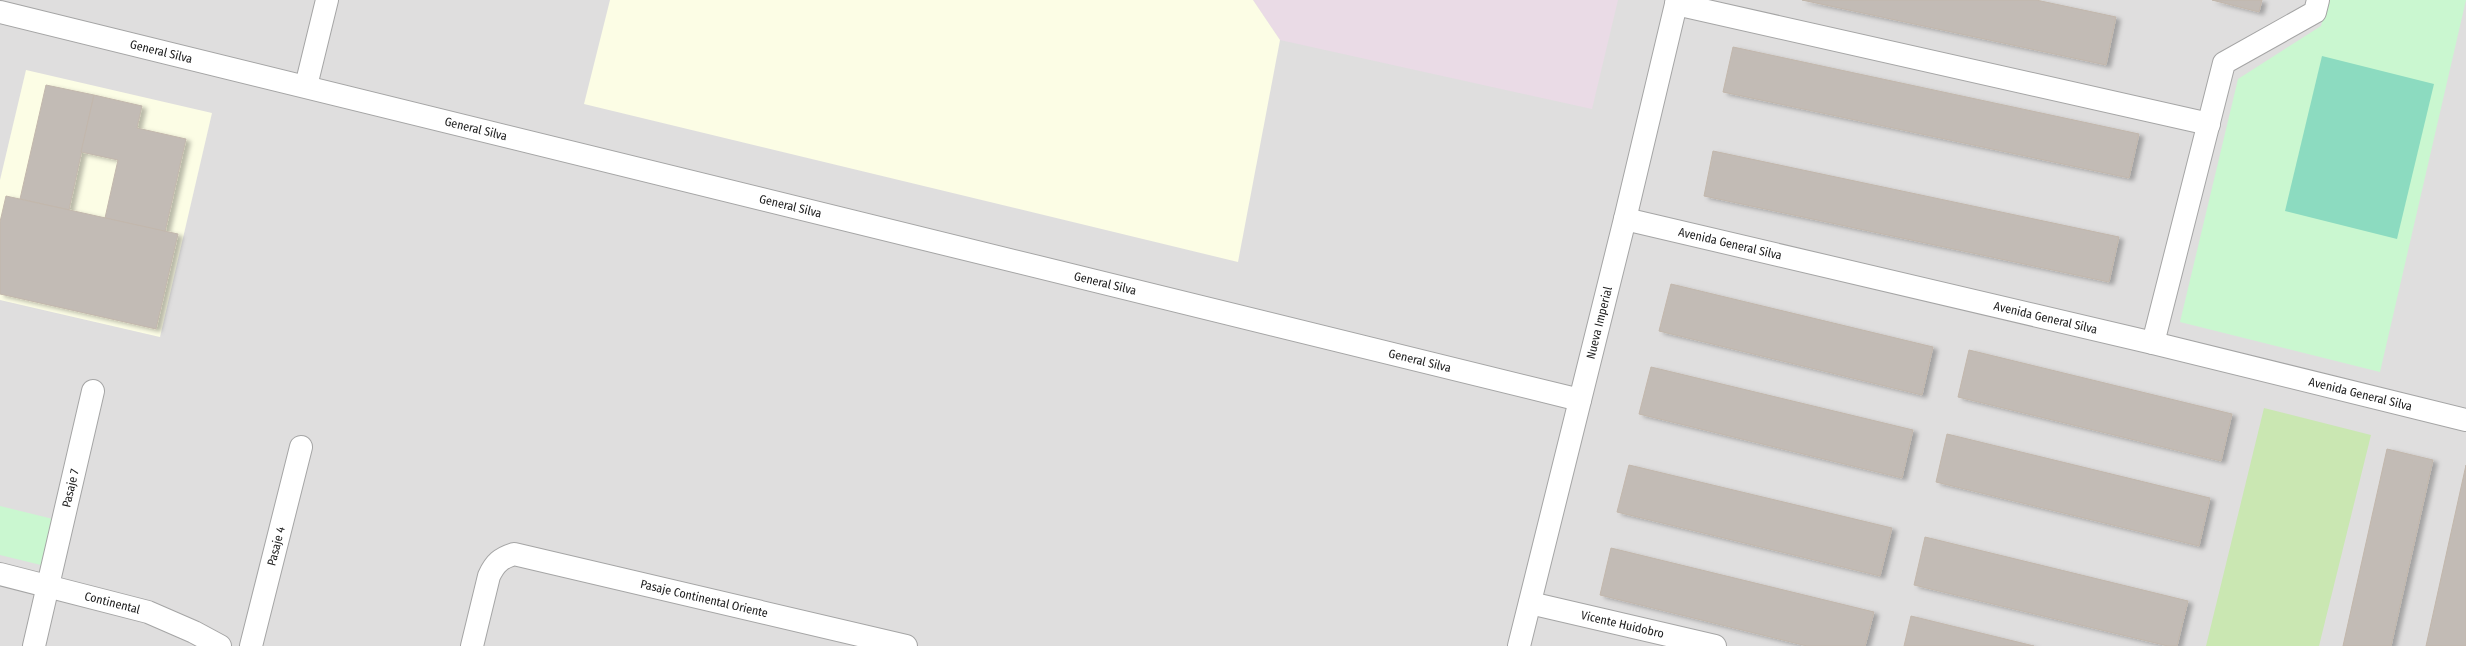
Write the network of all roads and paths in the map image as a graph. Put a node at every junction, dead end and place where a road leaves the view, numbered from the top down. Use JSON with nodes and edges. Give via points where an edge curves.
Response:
{"nodes":[{"id":1,"x":327,"y":0,"type":"edge"},
{"id":2,"x":2318,"y":0,"type":"edge"},
{"id":3,"x":1676,"y":2,"type":"edge"},
{"id":4,"x":0,"y":12,"type":"edge"},
{"id":5,"x":306,"y":86,"type":"junction"},
{"id":6,"x":2209,"y":124,"type":"junction"},
{"id":7,"x":1625,"y":219,"type":"junction"},
{"id":8,"x":2153,"y":343,"type":"junction"},
{"id":9,"x":93,"y":391,"type":"dead end"},
{"id":10,"x":1580,"y":400,"type":"junction"},
{"id":11,"x":2466,"y":420,"type":"edge"},
{"id":12,"x":301,"y":447,"type":"dead end"},
{"id":13,"x":0,"y":574,"type":"edge"},
{"id":14,"x":49,"y":586,"type":"junction"},
{"id":15,"x":1530,"y":603,"type":"junction"},
{"id":16,"x":893,"y":644,"type":"edge"},
{"id":17,"x":34,"y":646,"type":"edge"},
{"id":18,"x":220,"y":646,"type":"edge"},
{"id":19,"x":252,"y":646,"type":"edge"},
{"id":20,"x":472,"y":646,"type":"edge"},
{"id":21,"x":1519,"y":646,"type":"edge"},
{"id":22,"x":1715,"y":646,"type":"edge"}],
"edges":[{"from":1,"to":5,"type":"street"},
{"from":2,"to":6,"type":"street","via":[[2315,12],[2224,63]]},
{"from":3,"to":6,"type":"street"},
{"from":3,"to":7,"type":"street","name":"Nueva Imperial"},
{"from":4,"to":5,"type":"street","name":"General Silva"},
{"from":5,"to":10,"type":"street","name":"General Silva"},
{"from":6,"to":8,"type":"street"},
{"from":7,"to":8,"type":"street","name":"Avenida General Silva"},
{"from":7,"to":10,"type":"street","name":"Nueva Imperial"},
{"from":8,"to":11,"type":"street","name":"Avenida General Silva"},
{"from":9,"to":14,"type":"street","name":"Pasaje 7"},
{"from":10,"to":15,"type":"street","name":"Nueva Imperial"},
{"from":12,"to":19,"type":"street","name":"Pasaje 4"},
{"from":13,"to":14,"type":"street","name":"Continental"},
{"from":14,"to":17,"type":"street","name":"Pasaje 7"},
{"from":14,"to":18,"type":"street","name":"Continental","via":[[148,612]]},
{"from":15,"to":21,"type":"street","name":"Nueva Imperial"},
{"from":15,"to":22,"type":"street","name":"Vicente Huidobro"},
{"from":16,"to":20,"type":"street","name":"Pasaje Continental Oriente","via":[[514,554],[502,557],[489,576]]}]}
